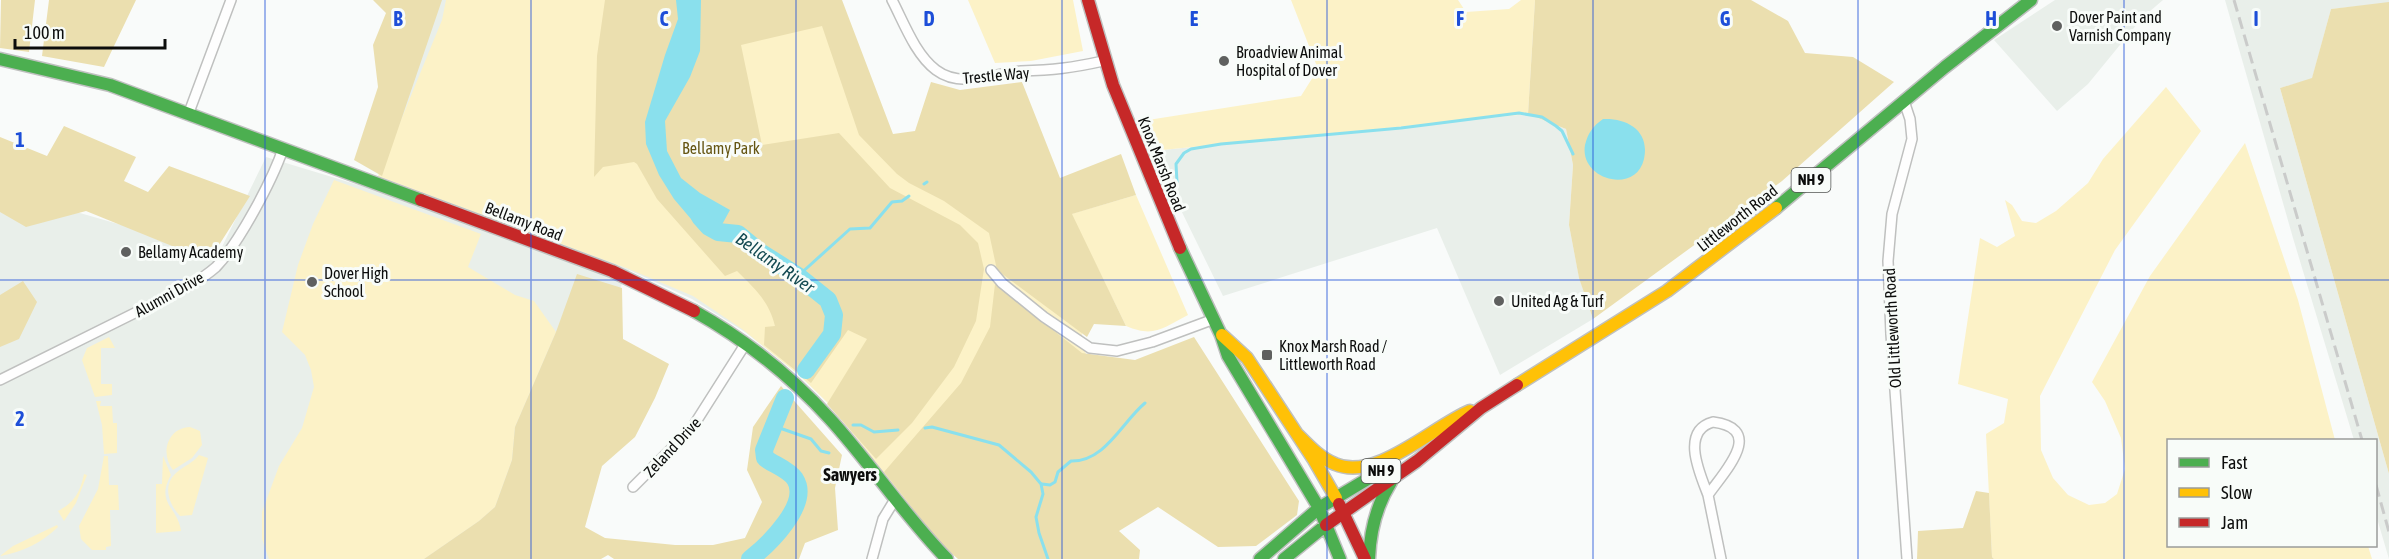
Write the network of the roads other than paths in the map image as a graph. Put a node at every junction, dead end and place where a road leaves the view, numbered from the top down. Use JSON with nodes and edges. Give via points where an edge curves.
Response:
{"nodes":[{"id":1,"x":231,"y":0,"type":"edge"},
{"id":2,"x":892,"y":0,"type":"edge"},
{"id":3,"x":1088,"y":0,"type":"edge"},
{"id":4,"x":2031,"y":0,"type":"edge"},
{"id":5,"x":0,"y":59,"type":"edge"},
{"id":6,"x":1103,"y":61,"type":"junction"},
{"id":7,"x":1904,"y":101,"type":"junction"},
{"id":8,"x":188,"y":115,"type":"junction"},
{"id":9,"x":283,"y":150,"type":"junction"},
{"id":10,"x":991,"y":270,"type":"dead end"},
{"id":11,"x":1214,"y":319,"type":"junction"},
{"id":12,"x":1221,"y":334,"type":"junction"},
{"id":13,"x":746,"y":344,"type":"junction"},
{"id":14,"x":0,"y":380,"type":"edge"},
{"id":15,"x":1488,"y":404,"type":"junction"},
{"id":16,"x":1298,"y":435,"type":"junction"},
{"id":17,"x":1445,"y":436,"type":"junction"},
{"id":18,"x":1395,"y":476,"type":"junction"},
{"id":19,"x":633,"y":487,"type":"dead end"},
{"id":20,"x":1708,"y":495,"type":"junction"},
{"id":21,"x":1336,"y":498,"type":"junction"},
{"id":22,"x":894,"y":501,"type":"junction"},
{"id":23,"x":1319,"y":508,"type":"junction"},
{"id":24,"x":1343,"y":512,"type":"junction"},
{"id":25,"x":1326,"y":525,"type":"junction"},
{"id":26,"x":872,"y":559,"type":"edge"},
{"id":27,"x":947,"y":559,"type":"edge"},
{"id":28,"x":1260,"y":559,"type":"edge"},
{"id":29,"x":1284,"y":559,"type":"edge"},
{"id":30,"x":1340,"y":559,"type":"edge"},
{"id":31,"x":1367,"y":559,"type":"edge"},
{"id":32,"x":1721,"y":559,"type":"edge"},
{"id":33,"x":1907,"y":559,"type":"edge"}],
"edges":[{"from":1,"to":8,"type":"street"},
{"from":2,"to":6,"type":"street","name":"Trestle Way","via":[[923,55],[938,72],[949,77],[974,79],[1020,71],[1063,70]]},
{"from":3,"to":6,"type":"main road","name":"Knox Marsh Road"},
{"from":4,"to":7,"type":"main road","name":"Littleworth Road","number":"NH 9"},
{"from":5,"to":8,"type":"main road","name":"Bellamy Road","via":[[110,85]]},
{"from":6,"to":11,"type":"main road","name":"Knox Marsh Road","via":[[1158,200]]},
{"from":7,"to":15,"type":"main road","name":"Littleworth Road","number":"NH 9","via":[[1692,273]]},
{"from":7,"to":33,"type":"street","name":"Old Littleworth Road","via":[[1912,139],[1892,214],[1888,261]]},
{"from":8,"to":9,"type":"main road","name":"Bellamy Road"},
{"from":9,"to":13,"type":"main road","name":"Bellamy Road","via":[[646,285]]},
{"from":9,"to":14,"type":"street","name":"Alumni Drive","via":[[242,231],[216,267],[189,286]]},
{"from":10,"to":11,"type":"street","via":[[1044,317],[1089,348],[1117,351]]},
{"from":11,"to":12,"type":"main road","name":"Knox Marsh Road"},
{"from":12,"to":16,"type":"main road","name":"Knox Marsh Road","via":[[1247,358]]},
{"from":12,"to":23,"type":"main road","name":"Knox Marsh Road","via":[[1243,383]]},
{"from":13,"to":19,"type":"street","name":"Zeland Drive","via":[[692,428]]},
{"from":13,"to":22,"type":"main road","name":"Bellamy Road","via":[[785,374],[816,405]]},
{"from":15,"to":16,"type":"main road","via":[[1448,420],[1364,468],[1335,464]]},
{"from":15,"to":17,"type":"main road","name":"Littleworth Road","number":"NH 9"},
{"from":16,"to":21,"type":"main road","name":"Knox Marsh Road"},
{"from":17,"to":18,"type":"main road","name":"Littleworth Road","number":"NH 9"},
{"from":17,"to":21,"type":"main road","name":"Littleworth Road","number":"NH 9"},
{"from":18,"to":24,"type":"main road","name":"Littleworth Road","number":"NH 9"},
{"from":18,"to":31,"type":"main road","number":"NH 9","via":[[1378,501]]},
{"from":20,"to":20,"type":"street","via":[[1696,463],[1696,435],[1705,424],[1723,423],[1735,431],[1740,446]]},
{"from":20,"to":32,"type":"street"},
{"from":21,"to":23,"type":"main road","name":"Littleworth Road","number":"NH 9"},
{"from":21,"to":24,"type":"main road","name":"Knox Marsh Road"},
{"from":22,"to":26,"type":"street","via":[[883,519]]},
{"from":22,"to":27,"type":"main road","name":"Bellamy Road"},
{"from":23,"to":25,"type":"main road","name":"Knox Marsh Road"},
{"from":23,"to":28,"type":"main road"},
{"from":24,"to":25,"type":"main road","name":"Littleworth Road","number":"NH 9"},
{"from":24,"to":31,"type":"main road","name":"Knox Marsh Road"},
{"from":25,"to":29,"type":"main road"},
{"from":25,"to":30,"type":"main road","name":"Knox Marsh Road"}]}
